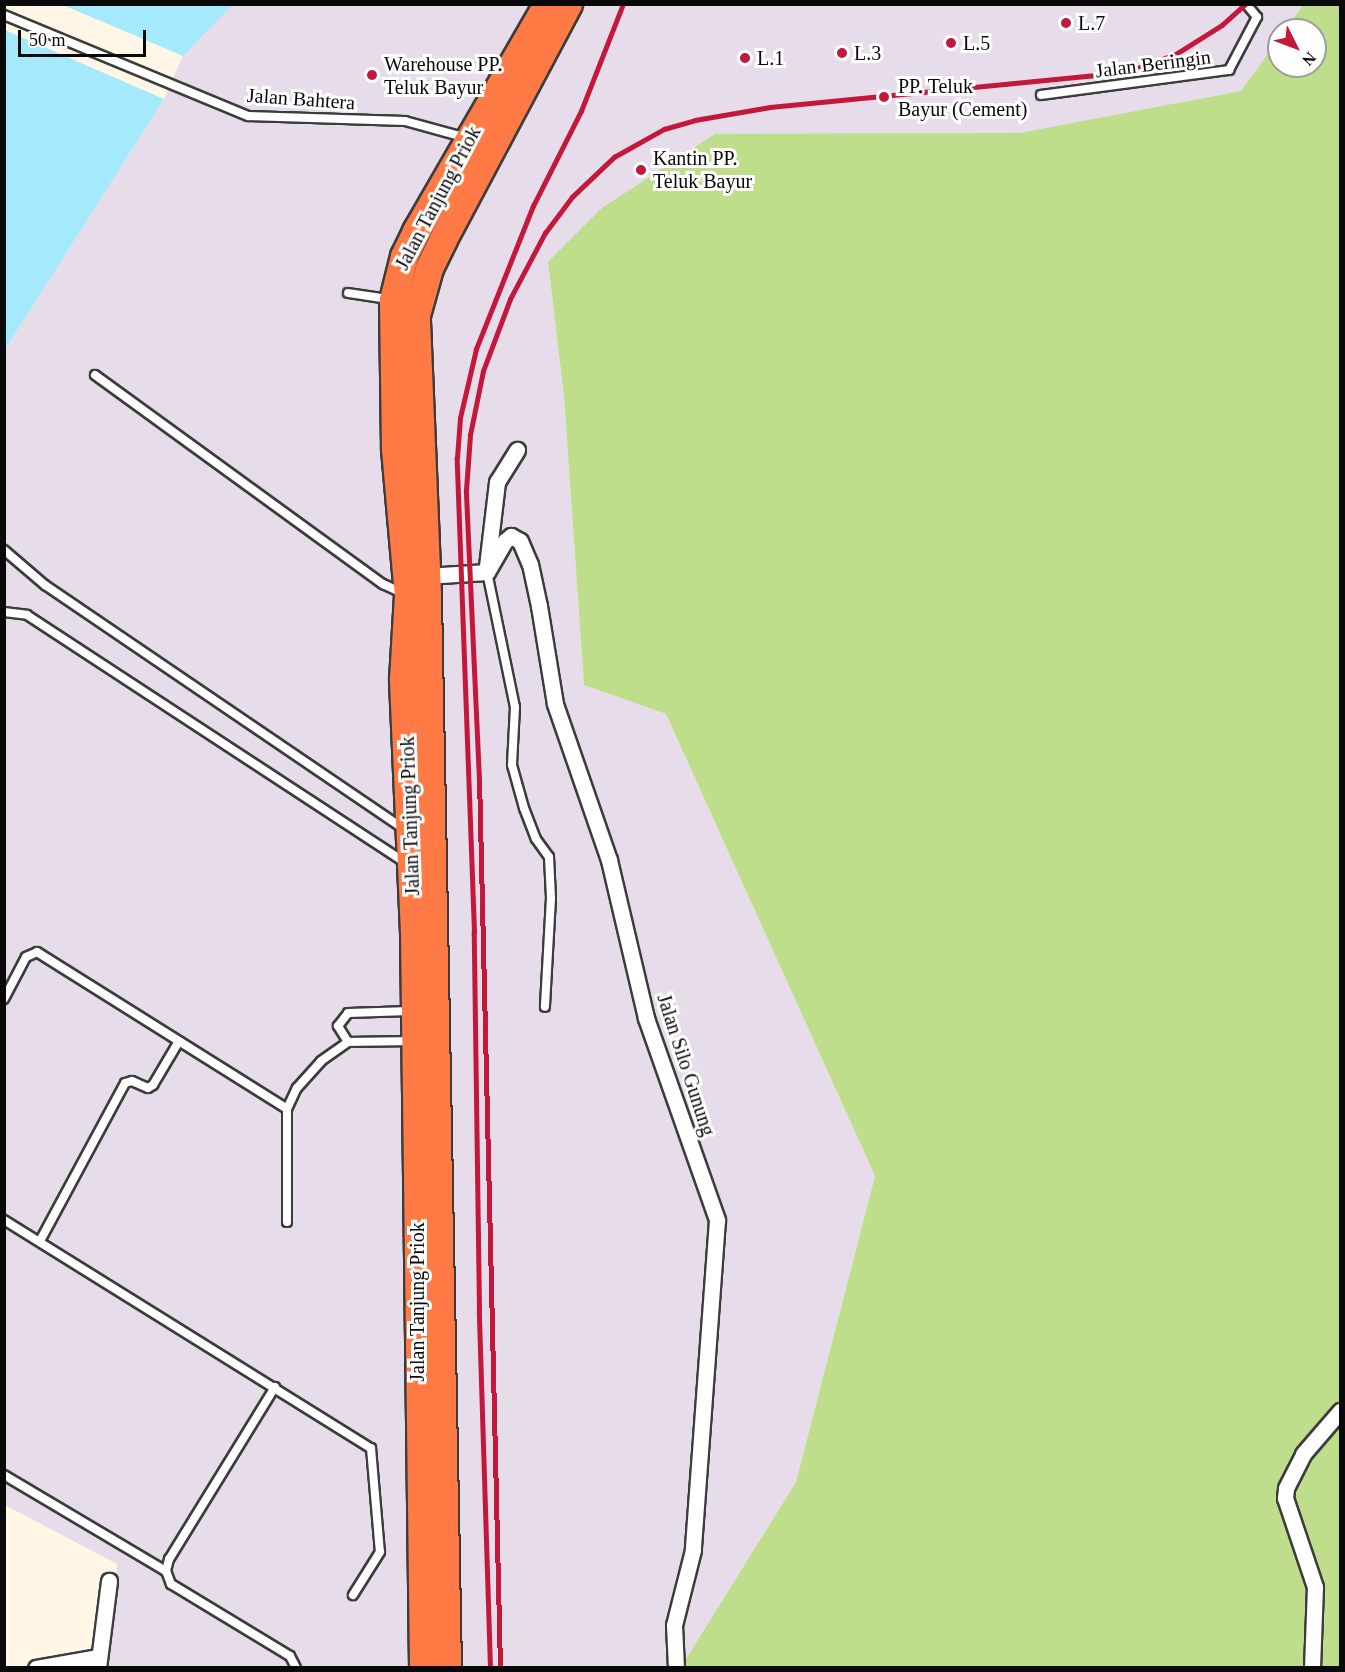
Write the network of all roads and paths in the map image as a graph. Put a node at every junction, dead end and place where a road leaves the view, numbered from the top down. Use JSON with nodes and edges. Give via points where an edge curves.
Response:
{"nodes":[{"id":1,"x":547,"y":4,"type":"edge"},
{"id":2,"x":568,"y":4,"type":"edge"},
{"id":3,"x":1246,"y":4,"type":"edge"},
{"id":4,"x":4,"y":15,"type":"edge"},
{"id":5,"x":1041,"y":95,"type":"dead end"},
{"id":6,"x":468,"y":139,"type":"junction"},
{"id":7,"x":348,"y":293,"type":"dead end"},
{"id":8,"x":393,"y":300,"type":"junction"},
{"id":9,"x":95,"y":375,"type":"dead end"},
{"id":10,"x":517,"y":450,"type":"dead end"},
{"id":11,"x":4,"y":550,"type":"edge"},
{"id":12,"x":487,"y":572,"type":"junction"},
{"id":13,"x":420,"y":588,"type":"junction"},
{"id":14,"x":4,"y":612,"type":"edge"},
{"id":15,"x":411,"y":834,"type":"junction"},
{"id":16,"x":412,"y":867,"type":"junction"},
{"id":17,"x":4,"y":999,"type":"edge"},
{"id":18,"x":545,"y":1007,"type":"dead end"},
{"id":19,"x":424,"y":1011,"type":"junction"},
{"id":20,"x":425,"y":1040,"type":"junction"},
{"id":21,"x":179,"y":1041,"type":"junction"},
{"id":22,"x":348,"y":1042,"type":"junction"},
{"id":23,"x":287,"y":1109,"type":"junction"},
{"id":24,"x":4,"y":1220,"type":"edge"},
{"id":25,"x":287,"y":1222,"type":"dead end"},
{"id":26,"x":40,"y":1241,"type":"junction"},
{"id":27,"x":275,"y":1388,"type":"junction"},
{"id":28,"x":1341,"y":1411,"type":"edge"},
{"id":29,"x":4,"y":1474,"type":"edge"},
{"id":30,"x":166,"y":1571,"type":"junction"},
{"id":31,"x":109,"y":1581,"type":"dead end"},
{"id":32,"x":353,"y":1595,"type":"dead end"},
{"id":33,"x":98,"y":1662,"type":"edge"},
{"id":34,"x":36,"y":1668,"type":"edge"},
{"id":35,"x":296,"y":1668,"type":"edge"},
{"id":36,"x":423,"y":1668,"type":"edge"},
{"id":37,"x":447,"y":1668,"type":"edge"},
{"id":38,"x":676,"y":1668,"type":"edge"},
{"id":39,"x":1312,"y":1668,"type":"edge"}],
"edges":[{"from":1,"to":6,"type":"highway","name":"Jalan Tanjung Priok"},
{"from":2,"to":13,"type":"highway","name":"Jalan Tanjung Priok","via":[[443,239],[421,293],[415,335]]},
{"from":3,"to":5,"type":"lane","name":"Jalan Beringin","via":[[1257,17],[1229,70]]},
{"from":4,"to":6,"type":"lane","name":"Jalan Bahtera","via":[[248,116],[405,121]]},
{"from":6,"to":8,"type":"highway","name":"Jalan Tanjung Priok","via":[[404,256]]},
{"from":7,"to":8,"type":"lane"},
{"from":8,"to":13,"type":"highway","name":"Jalan Tanjung Priok","via":[[395,448]]},
{"from":9,"to":13,"type":"lane","via":[[383,584]]},
{"from":10,"to":12,"type":"street","via":[[497,482]]},
{"from":11,"to":15,"type":"lane","via":[[45,585]]},
{"from":12,"to":13,"type":"street"},
{"from":12,"to":18,"type":"lane","via":[[515,707],[513,765],[536,839],[549,857],[551,898]]},
{"from":12,"to":38,"type":"street","name":"Jalan Silo Gunung","via":[[505,541],[511,536],[520,541],[530,564],[555,705],[609,860],[646,1018],[717,1220],[693,1550],[674,1625]]},
{"from":13,"to":15,"type":"highway","name":"Jalan Tanjung Priok","via":[[403,679]]},
{"from":13,"to":19,"type":"highway","name":"Jalan Tanjung Priok"},
{"from":14,"to":16,"type":"lane","via":[[27,615]]},
{"from":15,"to":16,"type":"highway","name":"Jalan Tanjung Priok"},
{"from":16,"to":19,"type":"highway","name":"Jalan Tanjung Priok"},
{"from":17,"to":21,"type":"lane","via":[[26,957],[37,952]]},
{"from":19,"to":20,"type":"highway","name":"Jalan Tanjung Priok"},
{"from":19,"to":22,"type":"lane","via":[[348,1013],[338,1026]]},
{"from":20,"to":22,"type":"lane"},
{"from":20,"to":36,"type":"highway","name":"Jalan Tanjung Priok"},
{"from":20,"to":37,"type":"highway","name":"Jalan Tanjung Priok"},
{"from":21,"to":23,"type":"lane"},
{"from":21,"to":26,"type":"lane","via":[[153,1085],[148,1088],[132,1081],[125,1083]]},
{"from":22,"to":23,"type":"lane","via":[[308,1074]]},
{"from":23,"to":25,"type":"lane"},
{"from":24,"to":26,"type":"lane"},
{"from":26,"to":27,"type":"lane"},
{"from":27,"to":30,"type":"lane","via":[[169,1559]]},
{"from":27,"to":32,"type":"lane","via":[[366,1444],[374,1454],[380,1552]]},
{"from":28,"to":39,"type":"street","via":[[1303,1454],[1286,1488],[1285,1498],[1315,1587]]},
{"from":29,"to":30,"type":"lane"},
{"from":30,"to":35,"type":"lane","via":[[171,1584],[290,1656]]},
{"from":31,"to":33,"type":"street"},
{"from":33,"to":34,"type":"street"}]}
